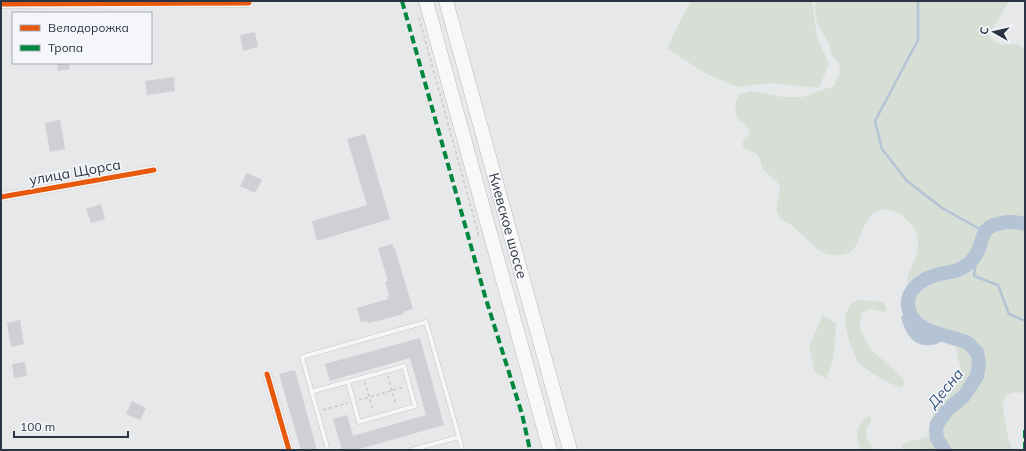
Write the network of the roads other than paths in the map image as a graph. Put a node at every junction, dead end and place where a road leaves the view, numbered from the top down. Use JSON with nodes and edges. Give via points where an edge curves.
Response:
{"nodes":[{"id":1,"x":426,"y":1,"type":"edge"},
{"id":2,"x":446,"y":1,"type":"edge"},
{"id":3,"x":249,"y":2,"type":"edge"},
{"id":4,"x":1,"y":4,"type":"edge"},
{"id":5,"x":154,"y":170,"type":"dead end"},
{"id":6,"x":1,"y":197,"type":"edge"},
{"id":7,"x":268,"y":374,"type":"dead end"},
{"id":8,"x":348,"y":382,"type":"junction"},
{"id":9,"x":311,"y":392,"type":"junction"},
{"id":10,"x":458,"y":437,"type":"junction"},
{"id":11,"x":289,"y":450,"type":"edge"},
{"id":12,"x":328,"y":450,"type":"edge"},
{"id":13,"x":411,"y":450,"type":"edge"},
{"id":14,"x":462,"y":450,"type":"edge"},
{"id":15,"x":550,"y":450,"type":"edge"},
{"id":16,"x":570,"y":450,"type":"edge"}],
"edges":[{"from":1,"to":15,"type":"highway","name":"Киевское шоссе"},
{"from":2,"to":16,"type":"highway","name":"Киевское шоссе"},
{"from":3,"to":4,"type":"street"},
{"from":5,"to":6,"type":"street","name":"улица Щорса"},
{"from":7,"to":11,"type":"street"},
{"from":8,"to":8,"type":"lane","via":[[359,422],[415,406],[404,366]]},
{"from":8,"to":9,"type":"lane"},
{"from":9,"to":10,"type":"lane","via":[[302,357],[426,322]]},
{"from":9,"to":12,"type":"lane"},
{"from":10,"to":13,"type":"lane"},
{"from":10,"to":14,"type":"lane"}]}
